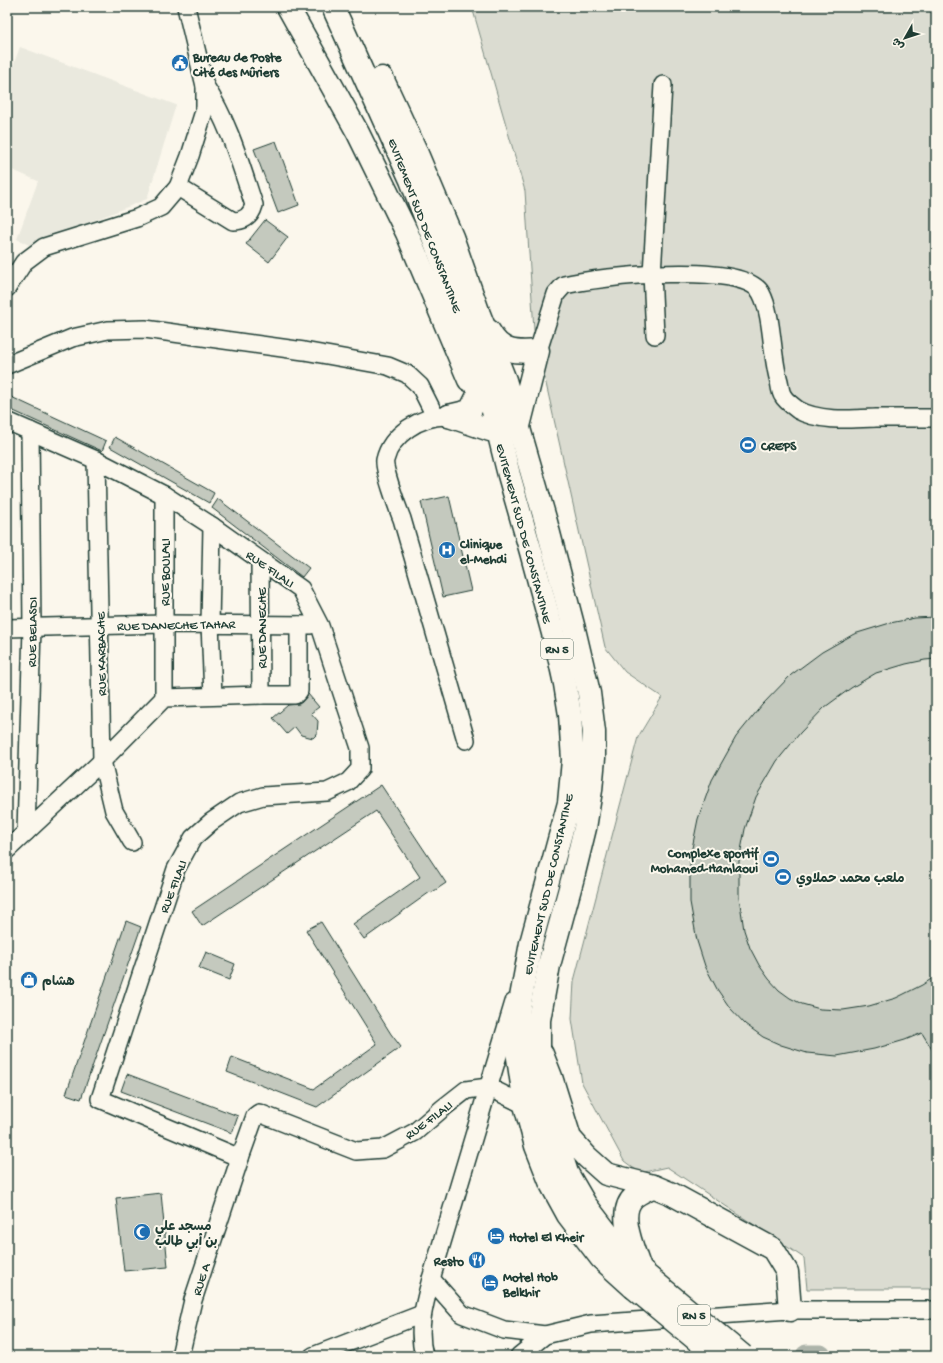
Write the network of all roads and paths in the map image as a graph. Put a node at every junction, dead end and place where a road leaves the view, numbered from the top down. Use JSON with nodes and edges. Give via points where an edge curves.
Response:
{"nodes":[{"id":1,"x":186,"y":7,"type":"edge"},
{"id":2,"x":288,"y":7,"type":"edge"},
{"id":3,"x":333,"y":7,"type":"edge"},
{"id":4,"x":348,"y":7,"type":"edge"},
{"id":5,"x":663,"y":85,"type":"dead end"},
{"id":6,"x":205,"y":86,"type":"junction"},
{"id":7,"x":178,"y":187,"type":"junction"},
{"id":8,"x":652,"y":274,"type":"junction"},
{"id":9,"x":7,"y":288,"type":"edge"},
{"id":10,"x":479,"y":314,"type":"junction"},
{"id":11,"x":654,"y":334,"type":"dead end"},
{"id":12,"x":538,"y":351,"type":"junction"},
{"id":13,"x":7,"y":365,"type":"edge"},
{"id":14,"x":477,"y":397,"type":"junction"},
{"id":15,"x":442,"y":416,"type":"junction"},
{"id":16,"x":936,"y":418,"type":"edge"},
{"id":17,"x":7,"y":421,"type":"edge"},
{"id":18,"x":519,"y":428,"type":"junction"},
{"id":19,"x":490,"y":430,"type":"junction"},
{"id":20,"x":30,"y":431,"type":"junction"},
{"id":21,"x":96,"y":460,"type":"junction"},
{"id":22,"x":509,"y":475,"type":"junction"},
{"id":23,"x":164,"y":495,"type":"junction"},
{"id":24,"x":212,"y":526,"type":"junction"},
{"id":25,"x":260,"y":560,"type":"junction"},
{"id":26,"x":164,"y":624,"type":"junction"},
{"id":27,"x":210,"y":624,"type":"junction"},
{"id":28,"x":260,"y":624,"type":"junction"},
{"id":29,"x":99,"y":625,"type":"junction"},
{"id":30,"x":299,"y":625,"type":"junction"},
{"id":31,"x":320,"y":626,"type":"junction"},
{"id":32,"x":7,"y":628,"type":"edge"},
{"id":33,"x":32,"y":628,"type":"junction"},
{"id":34,"x":261,"y":695,"type":"junction"},
{"id":35,"x":213,"y":696,"type":"junction"},
{"id":36,"x":164,"y":698,"type":"junction"},
{"id":37,"x":466,"y":740,"type":"dead end"},
{"id":38,"x":102,"y":761,"type":"junction"},
{"id":39,"x":26,"y":832,"type":"junction"},
{"id":40,"x":132,"y":842,"type":"dead end"},
{"id":41,"x":7,"y":850,"type":"edge"},
{"id":42,"x":531,"y":943,"type":"junction"},
{"id":43,"x":539,"y":1047,"type":"junction"},
{"id":44,"x":488,"y":1087,"type":"junction"},
{"id":45,"x":525,"y":1105,"type":"junction"},
{"id":46,"x":240,"y":1158,"type":"junction"},
{"id":47,"x":653,"y":1186,"type":"junction"},
{"id":48,"x":640,"y":1277,"type":"junction"},
{"id":49,"x":431,"y":1279,"type":"junction"},
{"id":50,"x":790,"y":1310,"type":"junction"},
{"id":51,"x":936,"y":1310,"type":"edge"},
{"id":52,"x":422,"y":1314,"type":"junction"},
{"id":53,"x":545,"y":1335,"type":"junction"},
{"id":54,"x":180,"y":1356,"type":"edge"},
{"id":55,"x":313,"y":1356,"type":"edge"},
{"id":56,"x":424,"y":1356,"type":"edge"},
{"id":57,"x":519,"y":1356,"type":"edge"},
{"id":58,"x":716,"y":1356,"type":"edge"},
{"id":59,"x":743,"y":1356,"type":"edge"}],
"edges":[{"from":1,"to":6,"type":"street"},
{"from":2,"to":14,"type":"main road","via":[[358,133],[407,233]]},
{"from":3,"to":22,"type":"main road","name":"EVITEMENT SUD DE CONSTANTINE","number":"RN 5","via":[[411,180],[448,276],[490,399]]},
{"from":4,"to":10,"type":"main road","name":"EVITEMENT SUD DE CONSTANTINE","number":"RN 5","via":[[415,149],[452,237]]},
{"from":5,"to":8,"type":"street"},
{"from":6,"to":7,"type":"street","via":[[205,108]]},
{"from":6,"to":7,"type":"street","via":[[226,123],[254,205],[252,212],[240,221],[233,221]]},
{"from":7,"to":9,"type":"street","via":[[161,207],[137,218],[44,247],[24,262]]},
{"from":8,"to":11,"type":"street"},
{"from":8,"to":12,"type":"street","via":[[564,285],[556,294]]},
{"from":8,"to":16,"type":"street","via":[[717,274],[754,284],[760,292],[768,314],[776,370],[783,396],[798,410],[815,416],[838,419]]},
{"from":10,"to":12,"type":"main road","via":[[492,337],[502,347],[517,352]]},
{"from":10,"to":18,"type":"main road","name":"EVITEMENT SUD DE CONSTANTINE","number":"RN 5","via":[[505,380]]},
{"from":12,"to":18,"type":"main road"},
{"from":13,"to":15,"type":"street","via":[[72,338],[108,330],[145,329],[304,351],[388,366],[407,374],[420,386]]},
{"from":14,"to":15,"type":"main road","via":[[470,411]]},
{"from":14,"to":19,"type":"main road"},
{"from":15,"to":19,"type":"main road"},
{"from":15,"to":37,"type":"street","via":[[410,427],[394,442],[385,461]]},
{"from":17,"to":20,"type":"street","name":"RUE FILALI"},
{"from":18,"to":43,"type":"main road","name":"EVITEMENT SUD DE CONSTANTINE","number":"RN 5","via":[[574,629],[589,693],[594,732],[591,790],[585,828],[549,965],[539,1020]]},
{"from":19,"to":22,"type":"main road"},
{"from":20,"to":21,"type":"street","name":"RUE FILALI"},
{"from":20,"to":33,"type":"street","name":"RUE BELASDI"},
{"from":21,"to":23,"type":"street","name":"RUE FILALI"},
{"from":21,"to":29,"type":"street","name":"RUE KARBACHE"},
{"from":22,"to":42,"type":"main road","name":"EVITEMENT SUD DE CONSTANTINE","number":"RN 5","via":[[565,684],[573,760],[569,803]]},
{"from":23,"to":24,"type":"street","name":"RUE FILALI"},
{"from":23,"to":26,"type":"street","name":"RUE BOULALI"},
{"from":24,"to":25,"type":"street","name":"RUE FILALI"},
{"from":24,"to":27,"type":"street"},
{"from":25,"to":28,"type":"street","name":"RUE DANECHE"},
{"from":25,"to":31,"type":"street","name":"RUE FILALI","via":[[301,589]]},
{"from":26,"to":27,"type":"street","name":"RUE DANECHE TAHAR"},
{"from":26,"to":29,"type":"street","name":"RUE DANECHE TAHAR"},
{"from":26,"to":36,"type":"street","name":"RUE BOULALI"},
{"from":27,"to":28,"type":"street","name":"RUE DANECHE TAHAR"},
{"from":27,"to":35,"type":"street"},
{"from":28,"to":30,"type":"street","name":"RUE DANECHE TAHAR"},
{"from":28,"to":34,"type":"street","name":"RUE DANECHE"},
{"from":29,"to":33,"type":"street","name":"RUE DANECHE TAHAR"},
{"from":29,"to":38,"type":"street","name":"RUE KARBACHE"},
{"from":30,"to":31,"type":"street","name":"RUE DANECHE TAHAR"},
{"from":30,"to":34,"type":"street","via":[[299,691],[295,695]]},
{"from":31,"to":46,"type":"street","name":"RUE FILALI","via":[[360,748],[360,769],[348,782],[327,792],[263,796],[239,803],[193,838],[176,869],[100,1097],[107,1103]]},
{"from":32,"to":33,"type":"street","name":"RUE DANECHE TAHAR"},
{"from":33,"to":39,"type":"street","name":"RUE BELASDI"},
{"from":34,"to":35,"type":"street"},
{"from":35,"to":36,"type":"street"},
{"from":36,"to":38,"type":"street"},
{"from":38,"to":39,"type":"street"},
{"from":38,"to":40,"type":"street","name":"RUE KARBACHE","via":[[114,811]]},
{"from":39,"to":41,"type":"street"},
{"from":42,"to":44,"type":"street"},
{"from":42,"to":45,"type":"main road","name":"EVITEMENT SUD DE CONSTANTINE","number":"RN 5","via":[[519,1008],[517,1051]]},
{"from":43,"to":47,"type":"main road","via":[[570,1138],[606,1174]]},
{"from":43,"to":48,"type":"main road","name":"EVITEMENT SUD DE CONSTANTINE","number":"RN 5","via":[[543,1100],[567,1173],[585,1204]]},
{"from":44,"to":45,"type":"street"},
{"from":44,"to":46,"type":"street","name":"RUE FILALI","via":[[466,1090],[415,1132],[383,1149],[356,1151],[259,1113],[255,1116]]},
{"from":44,"to":49,"type":"street"},
{"from":45,"to":48,"type":"main road","name":"EVITEMENT SUD DE CONSTANTINE","number":"RN 5","via":[[536,1146],[551,1184],[568,1215],[601,1258]]},
{"from":46,"to":54,"type":"street","name":"RUE A","via":[[193,1300]]},
{"from":47,"to":48,"type":"main road","via":[[633,1198],[627,1210],[626,1220]]},
{"from":47,"to":50,"type":"main road","via":[[773,1248],[787,1272]]},
{"from":48,"to":58,"type":"main road","number":"RN 5","bridge":true},
{"from":48,"to":59,"type":"main road","number":"RN 5","bridge":true},
{"from":49,"to":52,"type":"street"},
{"from":49,"to":53,"type":"street","via":[[462,1314],[504,1330]]},
{"from":50,"to":51,"type":"street"},
{"from":50,"to":53,"type":"street","via":[[591,1324]]},
{"from":52,"to":55,"type":"street"},
{"from":52,"to":56,"type":"street","via":[[421,1346]]},
{"from":53,"to":57,"type":"street"}]}
